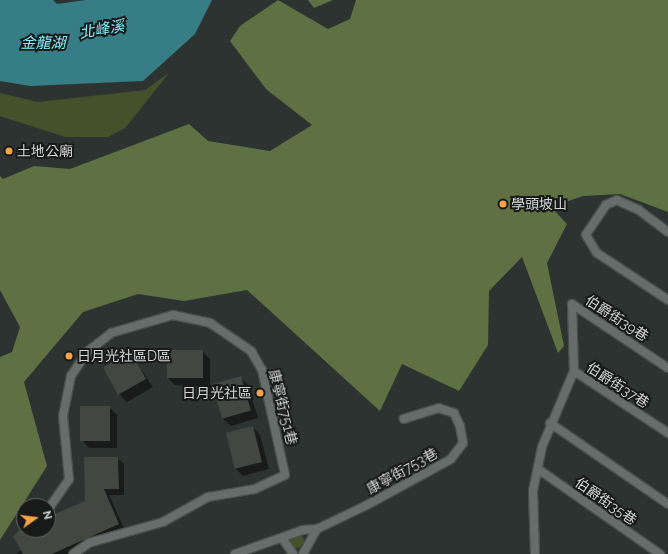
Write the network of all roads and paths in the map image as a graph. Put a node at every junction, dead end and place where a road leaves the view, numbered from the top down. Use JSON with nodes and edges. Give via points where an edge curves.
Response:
{"nodes":[{"id":1,"x":668,"y":232,"type":"edge"},
{"id":2,"x":668,"y":300,"type":"edge"},
{"id":3,"x":668,"y":368,"type":"edge"},
{"id":4,"x":574,"y":371,"type":"junction"},
{"id":5,"x":404,"y":419,"type":"dead end"},
{"id":6,"x":550,"y":423,"type":"junction"},
{"id":7,"x":668,"y":433,"type":"edge"},
{"id":8,"x":538,"y":469,"type":"junction"},
{"id":9,"x":56,"y":498,"type":"edge"},
{"id":10,"x":668,"y":504,"type":"edge"},
{"id":11,"x":316,"y":529,"type":"junction"},
{"id":12,"x":282,"y":538,"type":"junction"},
{"id":13,"x":73,"y":554,"type":"edge"},
{"id":14,"x":235,"y":554,"type":"edge"},
{"id":15,"x":293,"y":554,"type":"edge"},
{"id":16,"x":303,"y":554,"type":"edge"},
{"id":17,"x":535,"y":554,"type":"edge"},
{"id":18,"x":660,"y":554,"type":"edge"}],
"edges":[{"from":1,"to":2,"type":"street","via":[[639,210],[617,200],[606,205],[586,235],[597,253]]},
{"from":3,"to":4,"type":"street","name":"伯爵街39巷","via":[[572,304]]},
{"from":4,"to":6,"type":"street"},
{"from":4,"to":7,"type":"street","name":"伯爵街37巷"},
{"from":5,"to":11,"type":"street","name":"康寧街753巷","via":[[439,408],[454,413],[460,426],[463,443],[451,459],[422,478]]},
{"from":6,"to":8,"type":"street"},
{"from":6,"to":10,"type":"street"},
{"from":8,"to":17,"type":"street","via":[[533,491]]},
{"from":8,"to":18,"type":"street","name":"伯爵街35巷"},
{"from":9,"to":13,"type":"street","name":"康寧街751巷","via":[[68,479],[63,416],[71,376],[87,352],[111,333],[173,315],[210,322],[251,351],[262,370],[285,475],[254,488],[208,497],[163,522],[89,543]]},
{"from":11,"to":12,"type":"street"},
{"from":11,"to":16,"type":"street"},
{"from":12,"to":14,"type":"street"},
{"from":12,"to":15,"type":"street"}]}
